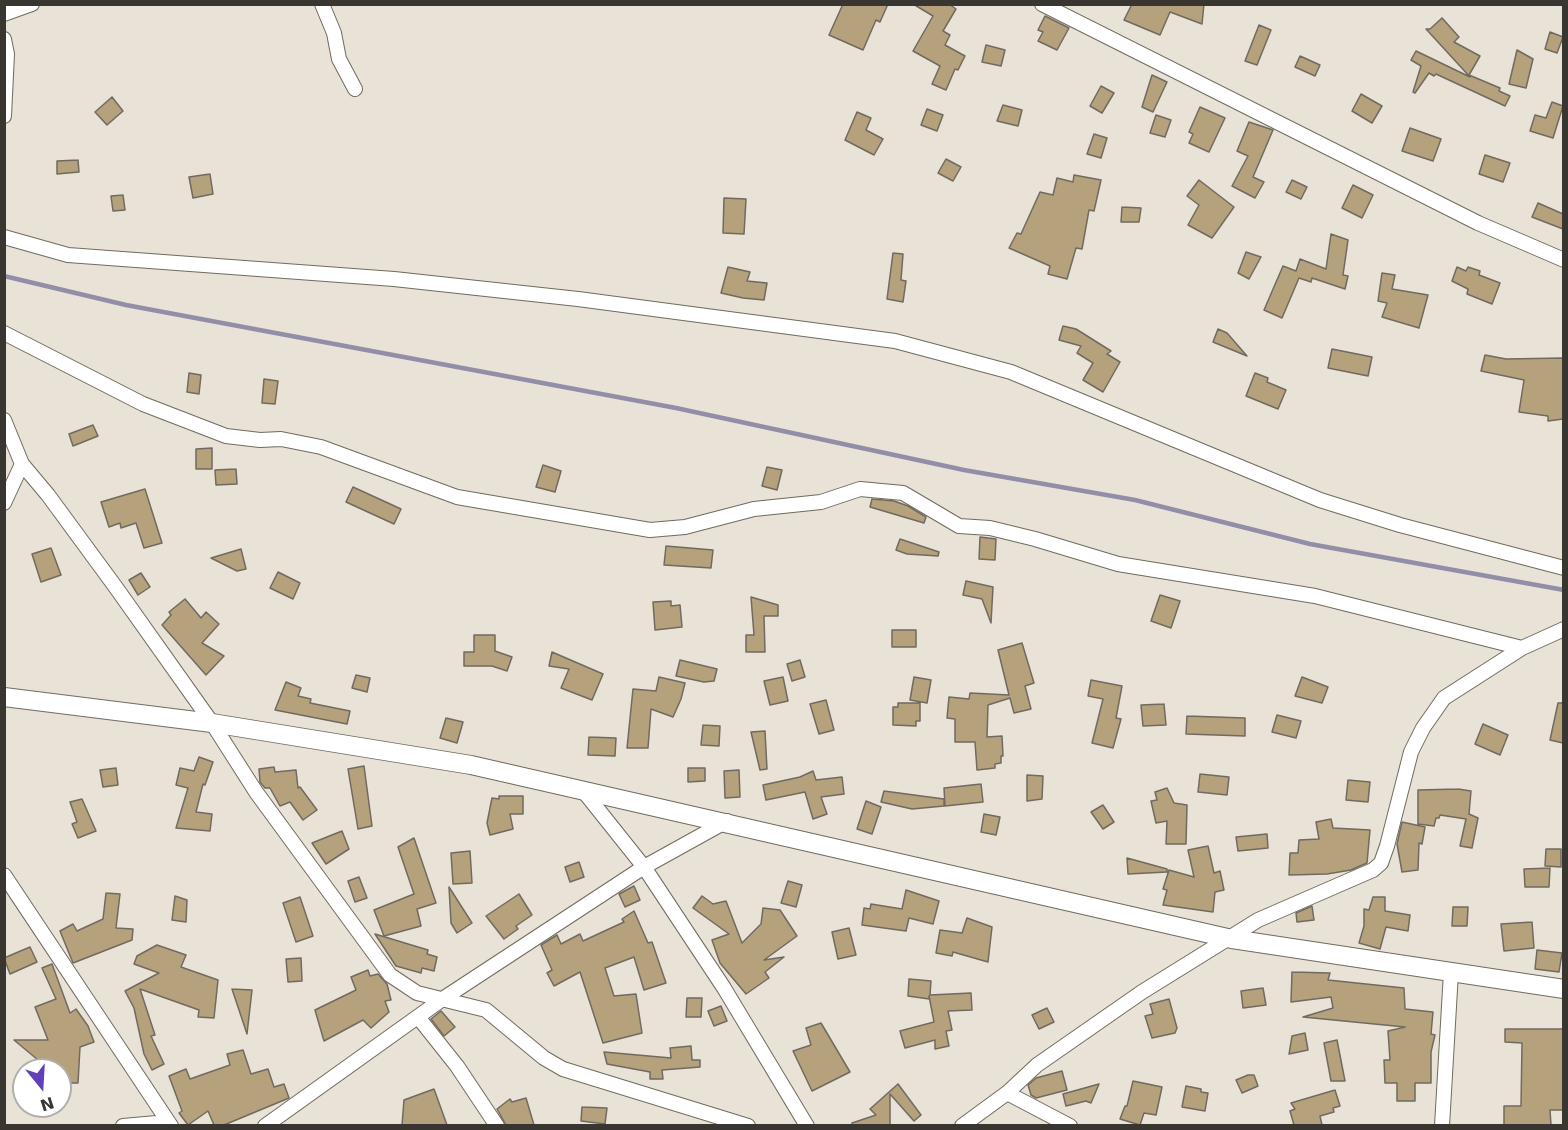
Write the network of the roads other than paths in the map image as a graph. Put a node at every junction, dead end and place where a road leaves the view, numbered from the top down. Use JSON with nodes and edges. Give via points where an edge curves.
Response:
{"nodes":[{"id":1,"x":32,"y":4,"type":"edge"},
{"id":2,"x":322,"y":4,"type":"edge"},
{"id":3,"x":1042,"y":4,"type":"edge"},
{"id":4,"x":1062,"y":9,"type":"edge"},
{"id":5,"x":4,"y":14,"type":"edge"},
{"id":6,"x":4,"y":39,"type":"edge"},
{"id":7,"x":355,"y":89,"type":"dead end"},
{"id":8,"x":4,"y":116,"type":"edge"},
{"id":9,"x":4,"y":237,"type":"edge"},
{"id":10,"x":1563,"y":260,"type":"edge"},
{"id":11,"x":4,"y":333,"type":"edge"},
{"id":12,"x":4,"y":420,"type":"edge"},
{"id":13,"x":22,"y":465,"type":"junction"},
{"id":14,"x":4,"y":503,"type":"edge"},
{"id":15,"x":1563,"y":568,"type":"edge"},
{"id":16,"x":1563,"y":629,"type":"edge"},
{"id":17,"x":1522,"y":648,"type":"junction"},
{"id":18,"x":4,"y":697,"type":"edge"},
{"id":19,"x":212,"y":723,"type":"junction"},
{"id":20,"x":585,"y":793,"type":"junction"},
{"id":21,"x":727,"y":821,"type":"junction"},
{"id":22,"x":644,"y":867,"type":"junction"},
{"id":23,"x":4,"y":875,"type":"edge"},
{"id":24,"x":1232,"y":939,"type":"junction"},
{"id":25,"x":1451,"y":972,"type":"junction"},
{"id":26,"x":1563,"y":989,"type":"edge"},
{"id":27,"x":444,"y":998,"type":"junction"},
{"id":28,"x":418,"y":1017,"type":"junction"},
{"id":29,"x":1007,"y":1093,"type":"junction"},
{"id":30,"x":170,"y":1124,"type":"edge"},
{"id":31,"x":123,"y":1125,"type":"edge"},
{"id":32,"x":265,"y":1125,"type":"edge"},
{"id":33,"x":497,"y":1125,"type":"edge"},
{"id":34,"x":748,"y":1125,"type":"edge"},
{"id":35,"x":807,"y":1125,"type":"edge"},
{"id":36,"x":962,"y":1125,"type":"edge"},
{"id":37,"x":1070,"y":1125,"type":"edge"},
{"id":38,"x":1442,"y":1125,"type":"edge"}],
"edges":[{"from":1,"to":5,"type":"street"},
{"from":2,"to":7,"type":"street","via":[[339,59]]},
{"from":3,"to":4,"type":"street"},
{"from":4,"to":10,"type":"street","via":[[1479,223]]},
{"from":6,"to":8,"type":"street"},
{"from":9,"to":15,"type":"street","via":[[68,255],[417,281],[578,298],[895,341],[1011,372],[1320,500]]},
{"from":11,"to":17,"type":"street","via":[[143,404],[220,434],[321,447],[458,497],[650,530],[685,527],[754,509],[821,502],[860,489],[903,493],[959,526],[990,528],[1118,564],[1315,596]]},
{"from":12,"to":13,"type":"street"},
{"from":13,"to":14,"type":"street"},
{"from":13,"to":19,"type":"street","via":[[72,526]]},
{"from":16,"to":17,"type":"street"},
{"from":17,"to":24,"type":"street","via":[[1444,698],[1423,728],[1411,752],[1380,863],[1373,870],[1258,920]]},
{"from":18,"to":19,"type":"street"},
{"from":19,"to":20,"type":"street","via":[[471,765]]},
{"from":19,"to":27,"type":"street","via":[[256,792],[390,975],[417,993]]},
{"from":20,"to":21,"type":"street"},
{"from":20,"to":22,"type":"street"},
{"from":21,"to":22,"type":"street"},
{"from":21,"to":24,"type":"street"},
{"from":22,"to":27,"type":"street"},
{"from":22,"to":35,"type":"street","via":[[724,988]]},
{"from":23,"to":30,"type":"street"},
{"from":24,"to":25,"type":"street"},
{"from":24,"to":29,"type":"street","via":[[1142,992],[1037,1065]]},
{"from":25,"to":26,"type":"street"},
{"from":25,"to":38,"type":"street"},
{"from":27,"to":28,"type":"street"},
{"from":27,"to":34,"type":"street","via":[[486,1010],[563,1069]]},
{"from":28,"to":32,"type":"street"},
{"from":28,"to":33,"type":"street"},
{"from":29,"to":36,"type":"street"},
{"from":29,"to":37,"type":"street"},
{"from":30,"to":31,"type":"street"}]}
